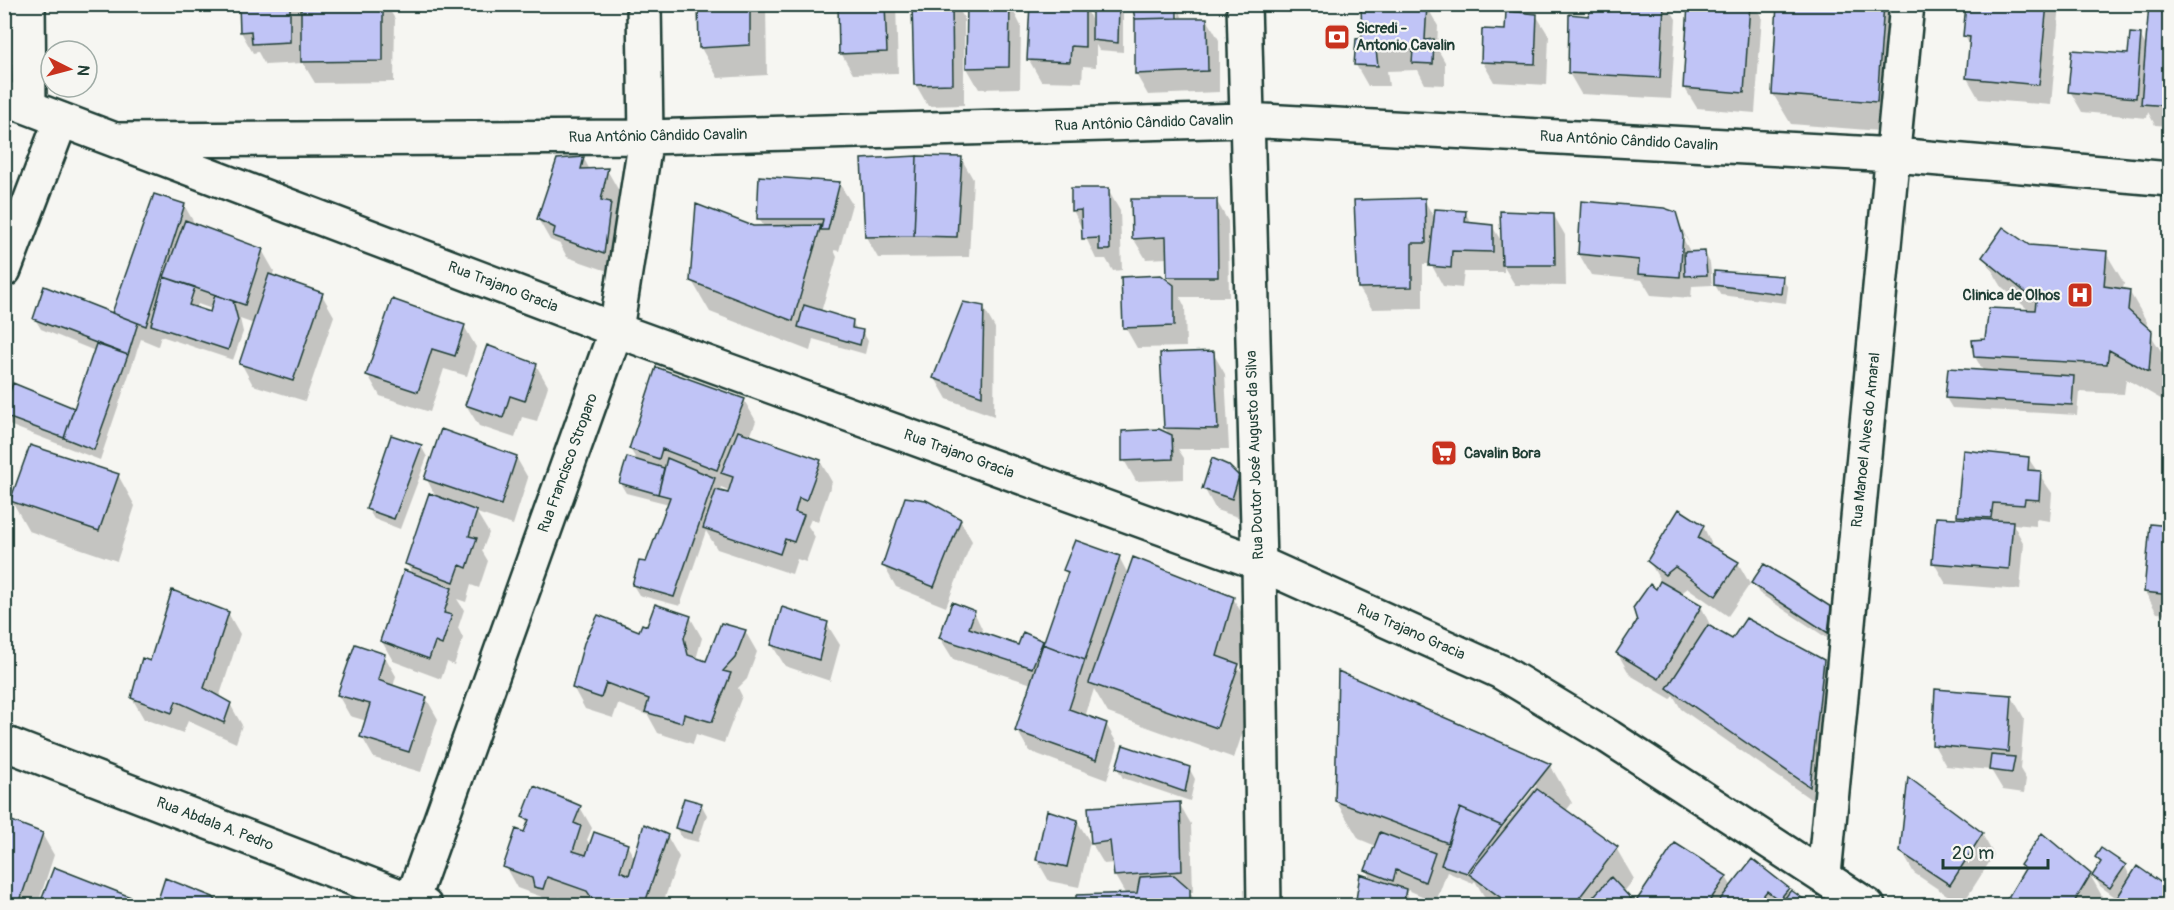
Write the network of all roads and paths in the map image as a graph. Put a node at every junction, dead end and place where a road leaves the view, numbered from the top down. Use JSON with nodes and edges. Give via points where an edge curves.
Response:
{"nodes":[{"id":1,"x":28,"y":4,"type":"edge"},
{"id":2,"x":644,"y":4,"type":"edge"},
{"id":3,"x":1244,"y":4,"type":"edge"},
{"id":4,"x":1906,"y":4,"type":"edge"},
{"id":5,"x":17,"y":103,"type":"edge"},
{"id":6,"x":61,"y":120,"type":"junction"},
{"id":7,"x":1245,"y":120,"type":"junction"},
{"id":8,"x":646,"y":137,"type":"junction"},
{"id":9,"x":116,"y":140,"type":"junction"},
{"id":10,"x":1894,"y":155,"type":"junction"},
{"id":11,"x":2169,"y":179,"type":"edge"},
{"id":12,"x":4,"y":270,"type":"edge"},
{"id":13,"x":616,"y":330,"type":"junction"},
{"id":14,"x":1259,"y":563,"type":"junction"},
{"id":15,"x":4,"y":742,"type":"edge"},
{"id":16,"x":1824,"y":875,"type":"junction"},
{"id":17,"x":415,"y":904,"type":"edge"},
{"id":18,"x":1264,"y":906,"type":"edge"},
{"id":19,"x":1868,"y":906,"type":"edge"}],
"edges":[{"from":1,"to":5,"type":"street"},
{"from":2,"to":8,"type":"street","name":"Rua Francisco Stroparo"},
{"from":3,"to":7,"type":"street","name":"Rua Doutor José Augusto da Silva"},
{"from":4,"to":10,"type":"street","name":"Rua Manoel Alves do Amaral"},
{"from":5,"to":6,"type":"street","name":"Rua Trajano Gracia"},
{"from":6,"to":9,"type":"street","name":"Rua Trajano Gracia"},
{"from":6,"to":12,"type":"street"},
{"from":7,"to":8,"type":"street","name":"Rua Antônio Cândido Cavalin"},
{"from":7,"to":10,"type":"street","name":"Rua Antônio Cândido Cavalin"},
{"from":7,"to":14,"type":"street","name":"Rua Doutor José Augusto da Silva"},
{"from":8,"to":9,"type":"street","name":"Rua Antônio Cândido Cavalin"},
{"from":8,"to":13,"type":"street","name":"Rua Francisco Stroparo"},
{"from":9,"to":13,"type":"street","name":"Rua Trajano Gracia"},
{"from":10,"to":11,"type":"street","name":"Rua Antônio Cândido Cavalin"},
{"from":10,"to":16,"type":"street","name":"Rua Manoel Alves do Amaral"},
{"from":13,"to":14,"type":"street","name":"Rua Trajano Gracia"},
{"from":13,"to":17,"type":"street","name":"Rua Francisco Stroparo"},
{"from":14,"to":16,"type":"street","name":"Rua Trajano Gracia","via":[[1501,672]]},
{"from":14,"to":18,"type":"street","name":"Rua Doutor José Augusto da Silva"},
{"from":15,"to":17,"type":"street","name":"Rua Abdala A. Pedro"},
{"from":16,"to":19,"type":"street","name":"Rua Trajano Gracia"}]}
